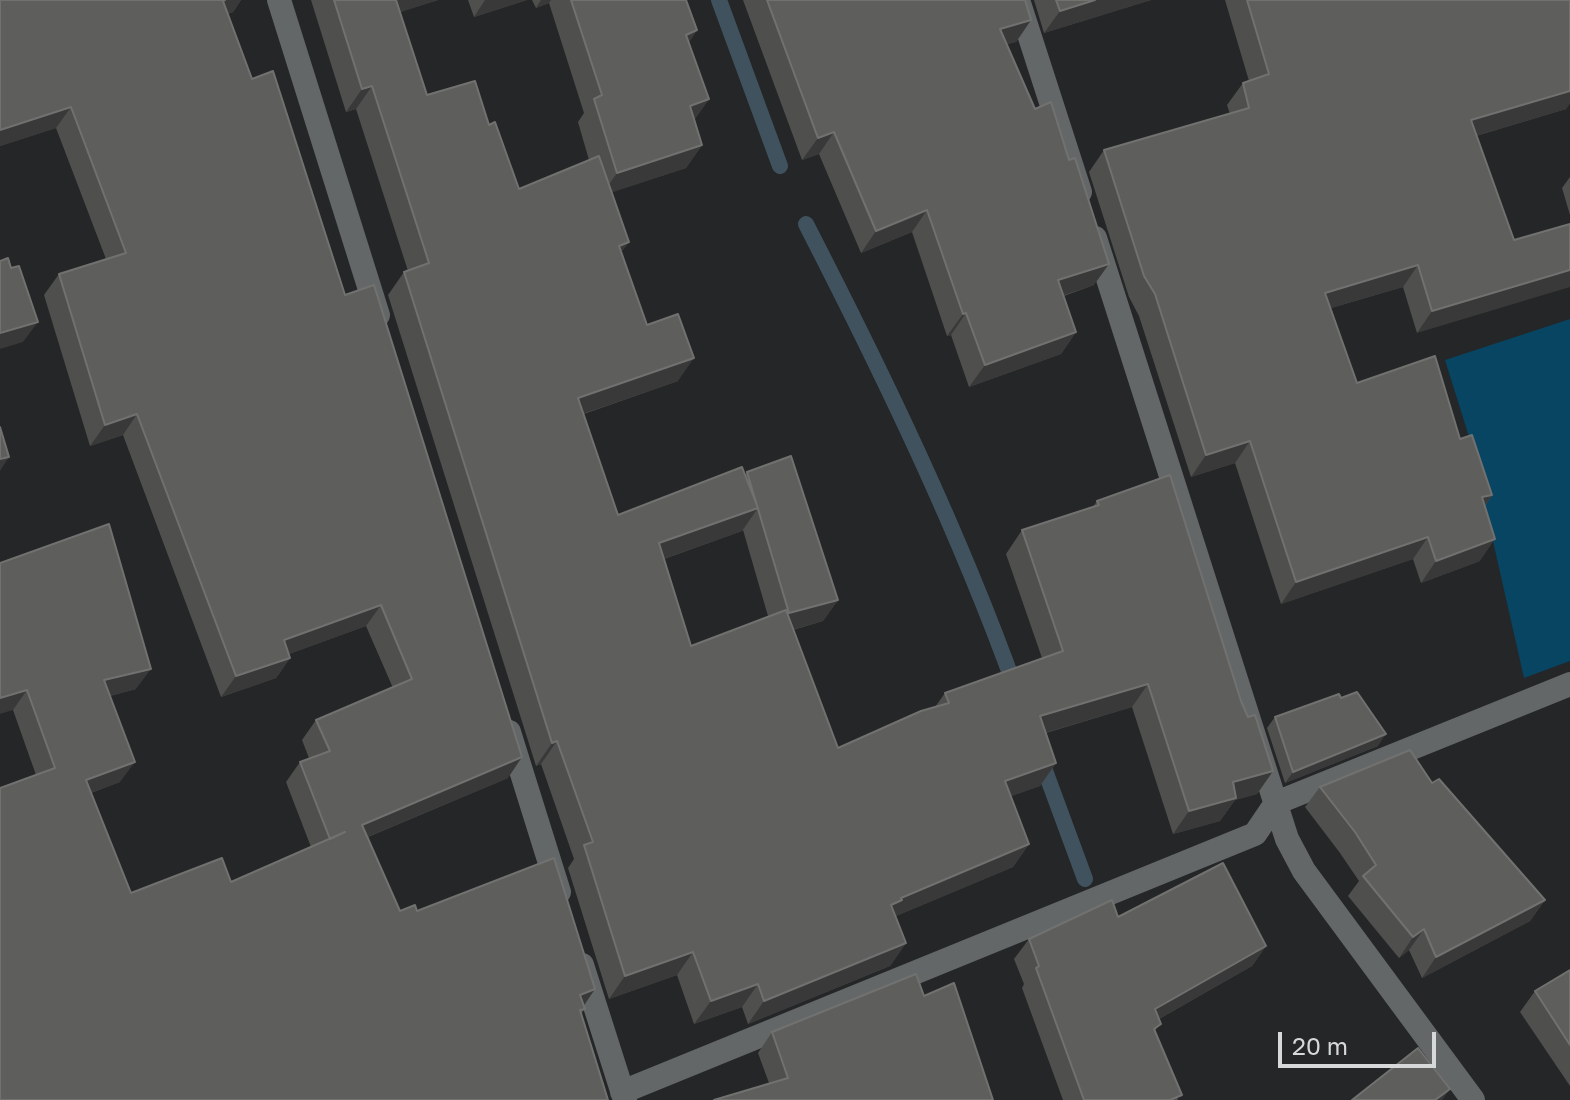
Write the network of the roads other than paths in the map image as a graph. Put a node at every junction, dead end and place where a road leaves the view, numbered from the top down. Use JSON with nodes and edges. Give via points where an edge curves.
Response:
{"nodes":[{"id":1,"x":279,"y":0,"type":"edge"},
{"id":2,"x":1018,"y":0,"type":"edge"},
{"id":3,"x":384,"y":334,"type":"edge"},
{"id":4,"x":1570,"y":684,"type":"edge"},
{"id":5,"x":503,"y":713,"type":"edge"},
{"id":6,"x":1276,"y":803,"type":"junction"},
{"id":7,"x":565,"y":910,"type":"edge"},
{"id":8,"x":575,"y":940,"type":"edge"},
{"id":9,"x":624,"y":1096,"type":"edge"},
{"id":10,"x":1473,"y":1100,"type":"edge"}],
"edges":[{"from":1,"to":3,"type":"street"},
{"from":2,"to":6,"type":"street"},
{"from":4,"to":6,"type":"street"},
{"from":5,"to":7,"type":"street"},
{"from":6,"to":9,"type":"street","via":[[1255,834]]},
{"from":6,"to":10,"type":"street","via":[[1304,871]]},
{"from":8,"to":9,"type":"street"}]}
